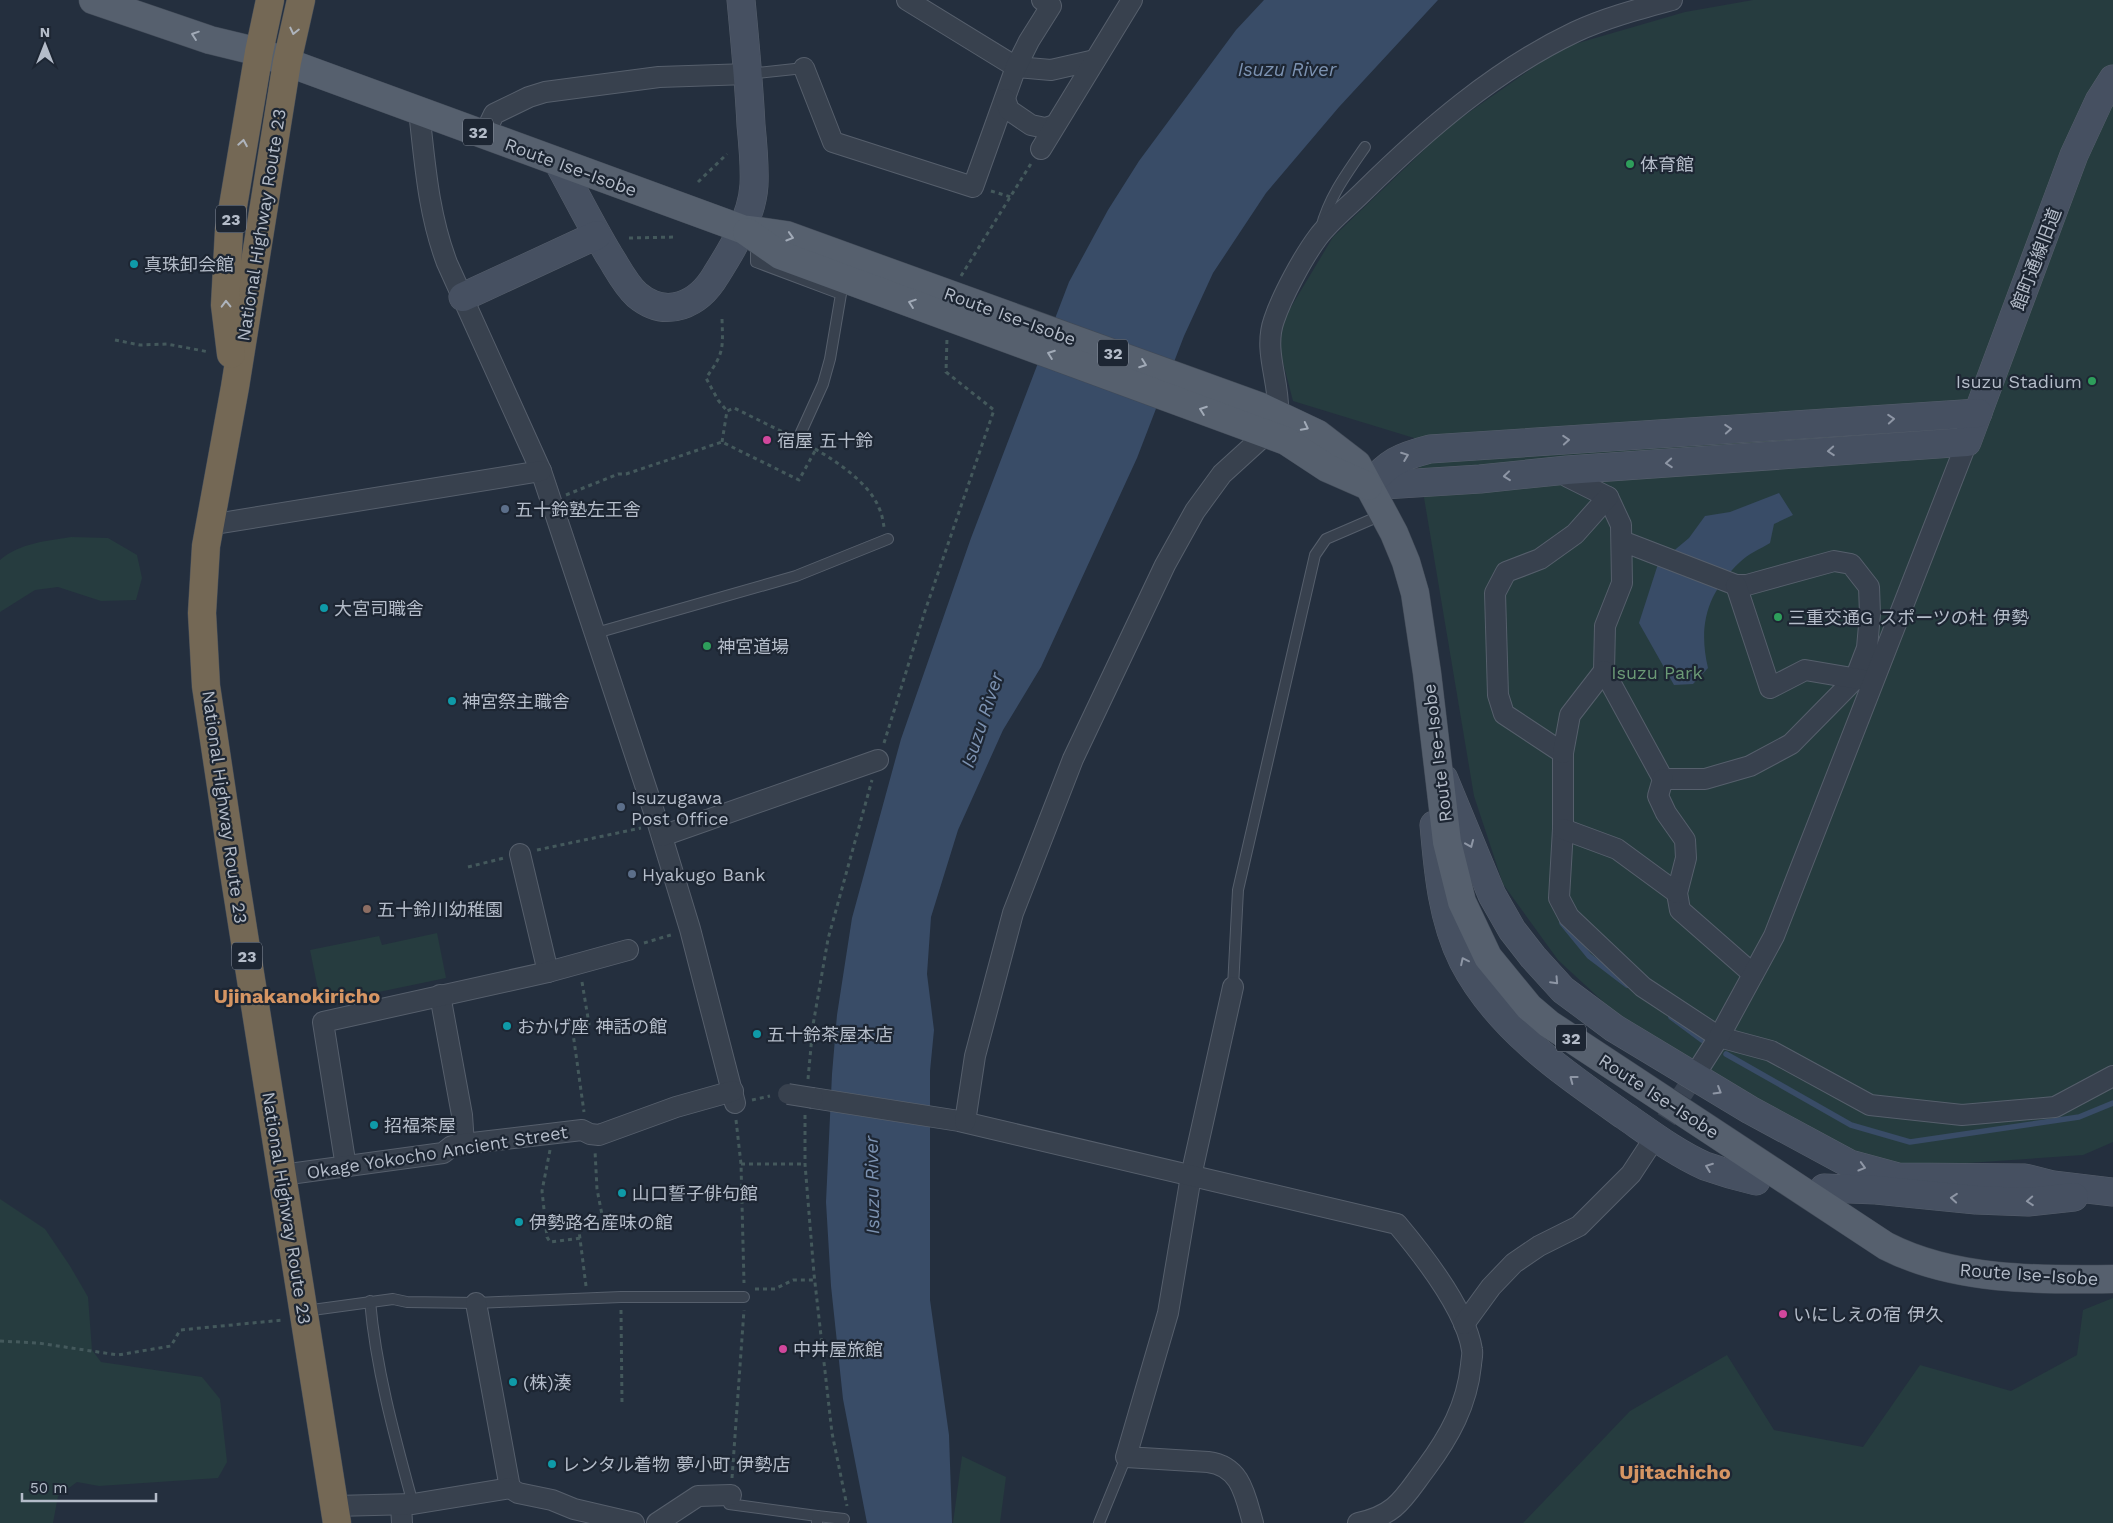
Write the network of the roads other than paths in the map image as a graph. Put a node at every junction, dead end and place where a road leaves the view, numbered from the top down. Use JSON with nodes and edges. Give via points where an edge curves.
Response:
{"nodes":[{"id":1,"x":93,"y":0,"type":"edge"},
{"id":2,"x":152,"y":0,"type":"edge"},
{"id":3,"x":270,"y":0,"type":"edge"},
{"id":4,"x":301,"y":0,"type":"edge"},
{"id":5,"x":741,"y":0,"type":"edge"},
{"id":6,"x":907,"y":0,"type":"edge"},
{"id":7,"x":1042,"y":0,"type":"edge"},
{"id":8,"x":1132,"y":0,"type":"edge"},
{"id":9,"x":1672,"y":0,"type":"edge"},
{"id":10,"x":259,"y":52,"type":"junction"},
{"id":11,"x":1095,"y":60,"type":"junction"},
{"id":12,"x":287,"y":62,"type":"junction"},
{"id":13,"x":1016,"y":67,"type":"junction"},
{"id":14,"x":804,"y":68,"type":"joint"},
{"id":15,"x":748,"y":74,"type":"junction"},
{"id":16,"x":2113,"y":79,"type":"edge"},
{"id":17,"x":1005,"y":99,"type":"junction"},
{"id":18,"x":419,"y":111,"type":"junction"},
{"id":19,"x":1055,"y":126,"type":"junction"},
{"id":20,"x":484,"y":135,"type":"junction"},
{"id":21,"x":1365,"y":147,"type":"dead end"},
{"id":22,"x":1040,"y":149,"type":"road end"},
{"id":23,"x":558,"y":162,"type":"junction"},
{"id":24,"x":749,"y":233,"type":"junction"},
{"id":25,"x":598,"y":235,"type":"junction"},
{"id":26,"x":1318,"y":237,"type":"junction"},
{"id":27,"x":463,"y":297,"type":"junction"},
{"id":28,"x":234,"y":387,"type":"junction"},
{"id":29,"x":1978,"y":413,"type":"junction"},
{"id":30,"x":1263,"y":420,"type":"junction"},
{"id":31,"x":798,"y":439,"type":"road end"},
{"id":32,"x":1967,"y":442,"type":"junction"},
{"id":33,"x":1567,"y":470,"type":"junction"},
{"id":34,"x":541,"y":471,"type":"junction"},
{"id":35,"x":1368,"y":486,"type":"junction"},
{"id":36,"x":1608,"y":497,"type":"junction"},
{"id":37,"x":1385,"y":514,"type":"junction"},
{"id":38,"x":210,"y":526,"type":"junction"},
{"id":39,"x":888,"y":538,"type":"road end"},
{"id":40,"x":1622,"y":541,"type":"junction"},
{"id":41,"x":1736,"y":585,"type":"junction"},
{"id":42,"x":596,"y":633,"type":"junction"},
{"id":43,"x":1604,"y":671,"type":"junction"},
{"id":44,"x":1865,"y":680,"type":"junction"},
{"id":45,"x":1563,"y":754,"type":"junction"},
{"id":46,"x":878,"y":760,"type":"road end"},
{"id":47,"x":1439,"y":766,"type":"junction"},
{"id":48,"x":1663,"y":779,"type":"junction"},
{"id":49,"x":1563,"y":829,"type":"junction"},
{"id":50,"x":660,"y":830,"type":"junction"},
{"id":51,"x":520,"y":854,"type":"road end"},
{"id":52,"x":1677,"y":893,"type":"junction"},
{"id":53,"x":628,"y":950,"type":"road end"},
{"id":54,"x":548,"y":972,"type":"junction"},
{"id":55,"x":1753,"y":974,"type":"junction"},
{"id":56,"x":1233,"y":987,"type":"joint"},
{"id":57,"x":440,"y":995,"type":"junction"},
{"id":58,"x":1719,"y":1037,"type":"junction"},
{"id":59,"x":1698,"y":1070,"type":"tunnel mouth"},
{"id":60,"x":2113,"y":1076,"type":"edge"},
{"id":61,"x":788,"y":1094,"type":"dead end"},
{"id":62,"x":962,"y":1122,"type":"junction"},
{"id":63,"x":464,"y":1144,"type":"junction"},
{"id":64,"x":1650,"y":1145,"type":"tunnel mouth"},
{"id":65,"x":346,"y":1167,"type":"junction"},
{"id":66,"x":282,"y":1174,"type":"junction"},
{"id":67,"x":1191,"y":1176,"type":"junction"},
{"id":68,"x":1756,"y":1181,"type":"dead end"},
{"id":69,"x":1824,"y":1188,"type":"dead end"},
{"id":70,"x":2113,"y":1192,"type":"edge"},
{"id":71,"x":2113,"y":1279,"type":"edge"},
{"id":72,"x":748,"y":1293,"type":"road end"},
{"id":73,"x":370,"y":1301,"type":"junction"},
{"id":74,"x":476,"y":1303,"type":"junction"},
{"id":75,"x":304,"y":1314,"type":"junction"},
{"id":76,"x":1464,"y":1324,"type":"junction"},
{"id":77,"x":1126,"y":1457,"type":"junction"},
{"id":78,"x":510,"y":1488,"type":"junction"},
{"id":79,"x":730,"y":1499,"type":"joint"},
{"id":80,"x":405,"y":1511,"type":"edge"},
{"id":81,"x":336,"y":1514,"type":"edge"},
{"id":82,"x":846,"y":1514,"type":"road end"},
{"id":83,"x":817,"y":1519,"type":"edge"},
{"id":84,"x":634,"y":1523,"type":"edge"},
{"id":85,"x":657,"y":1523,"type":"edge"},
{"id":86,"x":1100,"y":1523,"type":"edge"},
{"id":87,"x":1252,"y":1523,"type":"edge"},
{"id":88,"x":1358,"y":1523,"type":"edge"}],
"edges":[{"from":10,"to":1,"type":"main road","name":"Route Ise-Isobe","number":"32","one_way":true,"via":[[210,40]]},
{"from":2,"to":10,"type":"main road","name":"Route Ise-Isobe","number":"32","via":[[213,21]]},
{"from":3,"to":10,"type":"highway","number":"23"},
{"from":4,"to":12,"type":"highway","number":"23","one_way":true},
{"from":5,"to":15,"type":"street"},
{"from":6,"to":13,"type":"street"},
{"from":7,"to":13,"type":"street","via":[[1051,6]]},
{"from":8,"to":11,"type":"street"},
{"from":9,"to":26,"type":"street","via":[[1627,12],[1538,51],[1408,148]]},
{"from":10,"to":12,"type":"main road","name":"Route Ise-Isobe","number":"32"},
{"from":28,"to":10,"type":"highway","name":"National Highway Route 23","number":"23","one_way":true,"via":[[225,305],[229,230]]},
{"from":11,"to":13,"type":"street","via":[[1051,70]]},
{"from":11,"to":19,"type":"street"},
{"from":12,"to":18,"type":"main road","name":"Route Ise-Isobe","number":"32"},
{"from":12,"to":28,"type":"highway","name":"National Highway Route 23","number":"23"},
{"from":13,"to":17,"type":"street"},
{"from":14,"to":15,"type":"lane"},
{"from":14,"to":17,"type":"street","via":[[833,142],[973,187]]},
{"from":15,"to":20,"type":"street","via":[[659,77],[545,92],[494,114]]},
{"from":15,"to":24,"type":"street","via":[[754,187]]},
{"from":16,"to":29,"type":"street","name":"館町通線旧道","via":[[2074,155]]},
{"from":17,"to":19,"type":"street","via":[[1009,110],[1031,125]]},
{"from":18,"to":20,"type":"main road","name":"Route Ise-Isobe","number":"32"},
{"from":18,"to":27,"type":"street","via":[[431,214],[443,254]]},
{"from":19,"to":22,"type":"street"},
{"from":20,"to":23,"type":"main road","name":"Route Ise-Isobe","number":"32"},
{"from":21,"to":26,"type":"lane","via":[[1338,184]]},
{"from":23,"to":24,"type":"main road","name":"Route Ise-Isobe","number":"32"},
{"from":23,"to":25,"type":"street"},
{"from":24,"to":25,"type":"street","via":[[703,294],[682,306],[670,307],[646,301],[626,284]]},
{"from":24,"to":30,"type":"main road","name":"Route Ise-Isobe","number":"32","via":[[780,255],[842,279],[955,308]]},
{"from":24,"to":31,"type":"lane","via":[[756,262],[841,294],[823,384]]},
{"from":25,"to":27,"type":"street"},
{"from":26,"to":30,"type":"street","via":[[1280,305],[1270,334],[1279,397]]},
{"from":27,"to":34,"type":"street"},
{"from":28,"to":38,"type":"highway","name":"National Highway Route 23","number":"23"},
{"from":29,"to":32,"type":"street","name":"館町通線旧道"},
{"from":35,"to":29,"type":"street","one_way":true,"via":[[1395,460],[1430,449]]},
{"from":30,"to":35,"type":"main road","name":"Route Ise-Isobe","number":"32","via":[[1286,441],[1327,468]]},
{"from":30,"to":62,"type":"street","via":[[1196,511],[1165,565],[1073,759],[1012,913],[975,1056]]},
{"from":32,"to":33,"type":"street","one_way":true},
{"from":32,"to":44,"type":"street"},
{"from":33,"to":35,"type":"street","one_way":true},
{"from":33,"to":36,"type":"street","via":[[1568,477]]},
{"from":34,"to":38,"type":"street"},
{"from":34,"to":42,"type":"street"},
{"from":35,"to":37,"type":"main road","name":"Route Ise-Isobe","number":"32"},
{"from":36,"to":40,"type":"street","via":[[1621,525]]},
{"from":36,"to":45,"type":"street","via":[[1575,534],[1540,559],[1506,572],[1495,593],[1498,695],[1504,714]]},
{"from":37,"to":47,"type":"main road","name":"Route Ise-Isobe","number":"32","via":[[1406,562],[1414,593]]},
{"from":37,"to":56,"type":"lane","via":[[1326,539],[1315,555],[1238,890]]},
{"from":38,"to":66,"type":"highway","name":"National Highway Route 23","number":"23","via":[[203,587],[206,686]]},
{"from":39,"to":42,"type":"lane","via":[[796,576]]},
{"from":40,"to":41,"type":"street"},
{"from":40,"to":43,"type":"street","via":[[1622,583],[1605,626]]},
{"from":41,"to":44,"type":"street","via":[[1770,688],[1805,670]]},
{"from":41,"to":44,"type":"street","via":[[1747,585],[1834,561],[1851,564],[1869,587]]},
{"from":42,"to":50,"type":"street"},
{"from":43,"to":45,"type":"street","via":[[1570,715]]},
{"from":43,"to":48,"type":"street"},
{"from":44,"to":48,"type":"street","via":[[1791,744],[1750,766],[1705,779]]},
{"from":44,"to":55,"type":"street","via":[[1774,936]]},
{"from":45,"to":49,"type":"street"},
{"from":46,"to":50,"type":"street"},
{"from":68,"to":47,"type":"street","one_way":true,"via":[[1683,1155],[1597,1097],[1519,1034],[1478,986],[1451,930],[1443,897],[1434,819]]},
{"from":47,"to":70,"type":"street","one_way":true,"via":[[1492,895],[1512,930],[1563,990],[1614,1028],[1750,1110],[1850,1164],[1898,1177],[2025,1178],[2053,1185]]},
{"from":47,"to":71,"type":"main road","name":"Route Ise-Isobe","number":"32","via":[[1447,842],[1462,902],[1488,957],[1530,1007],[1549,1024],[1906,1257],[1965,1272]]},
{"from":48,"to":52,"type":"street","via":[[1658,796],[1685,840],[1686,858]]},
{"from":49,"to":52,"type":"street","via":[[1617,849]]},
{"from":49,"to":58,"type":"street","via":[[1559,898],[1568,917],[1643,987]]},
{"from":50,"to":63,"type":"street","name":"Okage Yokocho Ancient Street","via":[[734,1097],[676,1107],[600,1135],[582,1130]]},
{"from":51,"to":54,"type":"street"},
{"from":52,"to":55,"type":"street","via":[[1680,910]]},
{"from":53,"to":54,"type":"street"},
{"from":54,"to":57,"type":"street"},
{"from":55,"to":58,"type":"street"},
{"from":56,"to":67,"type":"street"},
{"from":57,"to":63,"type":"street","via":[[462,1115]]},
{"from":57,"to":65,"type":"street","via":[[323,1022]]},
{"from":58,"to":59,"type":"street"},
{"from":58,"to":60,"type":"street","via":[[1771,1051],[1870,1105],[1962,1115],[2055,1107]]},
{"from":61,"to":62,"type":"street","bridge":true},
{"from":62,"to":67,"type":"street"},
{"from":63,"to":65,"type":"street","name":"Okage Yokocho Ancient Street","via":[[452,1146],[443,1153]]},
{"from":64,"to":76,"type":"street","via":[[1631,1174],[1579,1226],[1514,1263],[1491,1287]]},
{"from":65,"to":66,"type":"street","name":"Okage Yokocho Ancient Street"},
{"from":66,"to":75,"type":"highway","name":"National Highway Route 23","number":"23"},
{"from":67,"to":76,"type":"street","via":[[1397,1224],[1428,1262]]},
{"from":67,"to":77,"type":"street","via":[[1168,1313]]},
{"from":70,"to":69,"type":"street","one_way":true,"via":[[2028,1202]]},
{"from":72,"to":74,"type":"lane"},
{"from":73,"to":74,"type":"lane"},
{"from":73,"to":75,"type":"lane"},
{"from":73,"to":80,"type":"lane"},
{"from":74,"to":78,"type":"street"},
{"from":75,"to":81,"type":"highway","name":"National Highway Route 23","number":"23"},
{"from":76,"to":88,"type":"street","via":[[1472,1351],[1470,1380],[1456,1423],[1400,1502],[1384,1516]]},
{"from":77,"to":86,"type":"lane"},
{"from":77,"to":87,"type":"street","via":[[1208,1462],[1228,1468],[1236,1476]]},
{"from":78,"to":80,"type":"street"},
{"from":78,"to":84,"type":"street","via":[[574,1509]]},
{"from":79,"to":83,"type":"lane"},
{"from":79,"to":85,"type":"street","via":[[698,1496]]},
{"from":80,"to":81,"type":"street"},
{"from":82,"to":83,"type":"lane"}]}
